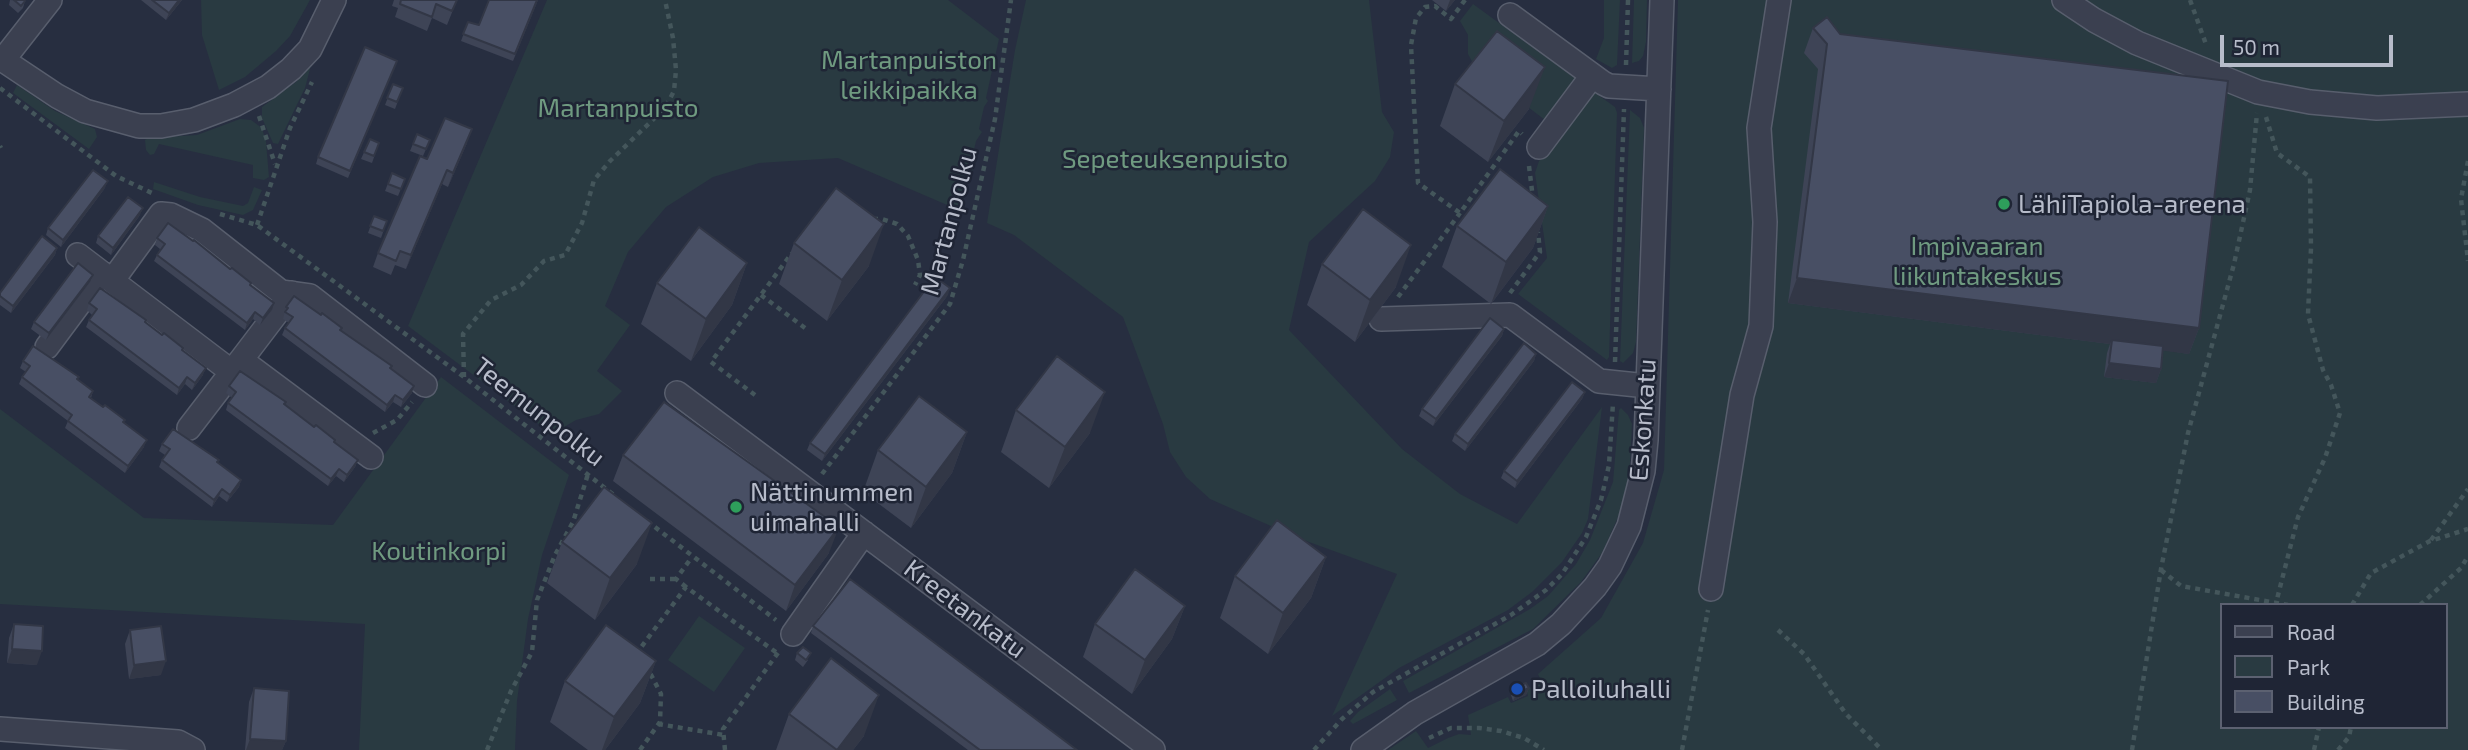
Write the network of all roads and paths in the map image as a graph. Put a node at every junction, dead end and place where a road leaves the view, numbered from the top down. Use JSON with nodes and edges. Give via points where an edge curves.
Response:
{"nodes":[{"id":1,"x":50,"y":0,"type":"edge"},
{"id":2,"x":334,"y":0,"type":"edge"},
{"id":3,"x":664,"y":0,"type":"edge"},
{"id":4,"x":1011,"y":0,"type":"edge"},
{"id":5,"x":1465,"y":0,"type":"edge"},
{"id":6,"x":1628,"y":0,"type":"edge"},
{"id":7,"x":1662,"y":0,"type":"edge"},
{"id":8,"x":1779,"y":0,"type":"edge"},
{"id":9,"x":2064,"y":0,"type":"edge"},
{"id":10,"x":2190,"y":0,"type":"edge"},
{"id":11,"x":1510,"y":15,"type":"dead end"},
{"id":12,"x":1,"y":59,"type":"edge"},
{"id":13,"x":2216,"y":74,"type":"junction"},
{"id":14,"x":1592,"y":76,"type":"junction"},
{"id":15,"x":313,"y":79,"type":"dead end"},
{"id":16,"x":1625,"y":87,"type":"junction"},
{"id":17,"x":0,"y":89,"type":"edge"},
{"id":18,"x":1659,"y":89,"type":"junction"},
{"id":19,"x":2259,"y":92,"type":"junction"},
{"id":20,"x":248,"y":97,"type":"junction"},
{"id":21,"x":2468,"y":104,"type":"edge"},
{"id":22,"x":1539,"y":147,"type":"junction"},
{"id":23,"x":2468,"y":161,"type":"edge"},
{"id":24,"x":276,"y":166,"type":"junction"},
{"id":25,"x":130,"y":183,"type":"dead end"},
{"id":26,"x":1534,"y":201,"type":"edge"},
{"id":27,"x":1460,"y":213,"type":"junction"},
{"id":28,"x":869,"y":219,"type":"edge"},
{"id":29,"x":1537,"y":227,"type":"edge"},
{"id":30,"x":799,"y":244,"type":"edge"},
{"id":31,"x":78,"y":255,"type":"dead end"},
{"id":32,"x":2468,"y":261,"type":"edge"},
{"id":33,"x":107,"y":277,"type":"junction"},
{"id":34,"x":915,"y":285,"type":"dead end"},
{"id":35,"x":292,"y":293,"type":"junction"},
{"id":36,"x":761,"y":295,"type":"junction"},
{"id":37,"x":1510,"y":315,"type":"junction"},
{"id":38,"x":1381,"y":319,"type":"joint"},
{"id":39,"x":805,"y":328,"type":"dead end"},
{"id":40,"x":47,"y":347,"type":"dead end"},
{"id":41,"x":442,"y":362,"type":"junction"},
{"id":42,"x":236,"y":366,"type":"junction"},
{"id":43,"x":464,"y":377,"type":"junction"},
{"id":44,"x":1614,"y":383,"type":"junction"},
{"id":45,"x":425,"y":385,"type":"junction"},
{"id":46,"x":1647,"y":386,"type":"junction"},
{"id":47,"x":677,"y":393,"type":"dead end"},
{"id":48,"x":755,"y":395,"type":"dead end"},
{"id":49,"x":189,"y":428,"type":"dead end"},
{"id":50,"x":366,"y":453,"type":"joint"},
{"id":51,"x":588,"y":474,"type":"junction"},
{"id":52,"x":2468,"y":489,"type":"edge"},
{"id":53,"x":809,"y":491,"type":"junction"},
{"id":54,"x":620,"y":499,"type":"edge"},
{"id":55,"x":640,"y":515,"type":"edge"},
{"id":56,"x":2468,"y":530,"type":"edge"},
{"id":57,"x":864,"y":533,"type":"junction"},
{"id":58,"x":2430,"y":541,"type":"junction"},
{"id":59,"x":692,"y":556,"type":"junction"},
{"id":60,"x":2468,"y":556,"type":"edge"},
{"id":61,"x":2161,"y":569,"type":"junction"},
{"id":62,"x":650,"y":579,"type":"dead end"},
{"id":63,"x":676,"y":579,"type":"junction"},
{"id":64,"x":686,"y":587,"type":"junction"},
{"id":65,"x":1711,"y":589,"type":"joint"},
{"id":66,"x":2276,"y":603,"type":"joint"},
{"id":67,"x":2352,"y":603,"type":"edge"},
{"id":68,"x":2422,"y":603,"type":"edge"},
{"id":69,"x":1778,"y":630,"type":"dead end"},
{"id":70,"x":793,"y":634,"type":"junction"},
{"id":71,"x":777,"y":653,"type":"junction"},
{"id":72,"x":658,"y":724,"type":"junction"},
{"id":73,"x":0,"y":729,"type":"edge"},
{"id":74,"x":2319,"y":729,"type":"edge"},
{"id":75,"x":2351,"y":729,"type":"edge"},
{"id":76,"x":724,"y":735,"type":"junction"},
{"id":77,"x":1429,"y":738,"type":"dead end"},
{"id":78,"x":193,"y":750,"type":"edge"},
{"id":79,"x":487,"y":750,"type":"edge"},
{"id":80,"x":640,"y":750,"type":"edge"},
{"id":81,"x":725,"y":750,"type":"edge"},
{"id":82,"x":1153,"y":750,"type":"edge"},
{"id":83,"x":1314,"y":750,"type":"edge"},
{"id":84,"x":1363,"y":750,"type":"edge"},
{"id":85,"x":1544,"y":750,"type":"edge"},
{"id":86,"x":1682,"y":750,"type":"edge"},
{"id":87,"x":1882,"y":750,"type":"edge"},
{"id":88,"x":2132,"y":750,"type":"edge"},
{"id":89,"x":2314,"y":750,"type":"edge"},
{"id":90,"x":2338,"y":750,"type":"edge"}],
"edges":[{"from":1,"to":12,"type":"street"},
{"from":2,"to":20,"type":"street","via":[[310,49],[268,87]]},
{"from":3,"to":43,"type":"path","via":[[676,70],[674,91],[665,108],[594,180],[582,223],[565,255],[544,261],[521,285],[491,300],[463,334]]},
{"from":4,"to":53,"type":"path","name":"Martanpolku","via":[[995,119],[950,304]]},
{"from":5,"to":27,"type":"path","via":[[1451,19],[1435,6],[1425,7],[1416,18],[1411,45],[1418,183]]},
{"from":6,"to":16,"type":"path"},
{"from":7,"to":18,"type":"street","name":"Eskonkatu"},
{"from":8,"to":65,"type":"street","via":[[1759,128],[1765,222],[1760,326],[1742,395]]},
{"from":9,"to":13,"type":"street","via":[[2137,43]]},
{"from":10,"to":13,"type":"path"},
{"from":11,"to":14,"type":"street"},
{"from":12,"to":20,"type":"street","via":[[85,111],[139,126],[194,120]]},
{"from":13,"to":19,"type":"street"},
{"from":14,"to":16,"type":"street","via":[[1609,86]]},
{"from":14,"to":22,"type":"street"},
{"from":15,"to":24,"type":"path"},
{"from":16,"to":18,"type":"street"},
{"from":16,"to":44,"type":"path"},
{"from":17,"to":25,"type":"path"},
{"from":18,"to":46,"type":"street","name":"Eskonkatu"},
{"from":19,"to":21,"type":"street","via":[[2377,108]]},
{"from":19,"to":61,"type":"path","via":[[2250,190],[2188,433]]},
{"from":19,"to":66,"type":"path","via":[[2277,153],[2310,177],[2308,314],[2340,413],[2298,517]]},
{"from":20,"to":24,"type":"path"},
{"from":22,"to":26,"type":"path","via":[[1529,162]]},
{"from":22,"to":27,"type":"path","via":[[1519,131]]},
{"from":23,"to":32,"type":"path","via":[[2461,199]]},
{"from":24,"to":41,"type":"path","name":"Teemunpolku","via":[[257,225]]},
{"from":27,"to":38,"type":"path"},
{"from":28,"to":34,"type":"path","via":[[897,224],[908,236],[918,260],[920,275]]},
{"from":29,"to":37,"type":"path","via":[[1540,252],[1509,296]]},
{"from":30,"to":36,"type":"path"},
{"from":31,"to":33,"type":"street"},
{"from":33,"to":35,"type":"street","via":[[161,214],[192,224],[281,292]]},
{"from":33,"to":40,"type":"street"},
{"from":33,"to":42,"type":"street"},
{"from":35,"to":42,"type":"street"},
{"from":35,"to":45,"type":"street","via":[[310,296]]},
{"from":36,"to":39,"type":"path"},
{"from":36,"to":48,"type":"path","via":[[711,362]]},
{"from":37,"to":38,"type":"street"},
{"from":37,"to":44,"type":"street","via":[[1599,381]]},
{"from":41,"to":43,"type":"path","name":"Teemunpolku"},
{"from":41,"to":45,"type":"path"},
{"from":42,"to":49,"type":"street"},
{"from":42,"to":50,"type":"street"},
{"from":43,"to":51,"type":"path","name":"Teemunpolku"},
{"from":44,"to":46,"type":"street"},
{"from":44,"to":83,"type":"path","via":[[1606,483],[1589,530],[1562,573],[1511,615],[1373,692]]},
{"from":45,"to":50,"type":"path","via":[[397,420],[374,432]]},
{"from":46,"to":84,"type":"street","name":"Eskonkatu","via":[[1646,440],[1637,498],[1620,546],[1595,587],[1537,645],[1415,713]]},
{"from":47,"to":53,"type":"street","name":"Kreetankatu"},
{"from":51,"to":54,"type":"path","name":"Teemunpolku"},
{"from":51,"to":79,"type":"path","via":[[573,522],[537,600],[532,652]]},
{"from":52,"to":58,"type":"path"},
{"from":53,"to":57,"type":"street","name":"Kreetankatu"},
{"from":55,"to":59,"type":"path"},
{"from":56,"to":58,"type":"path"},
{"from":57,"to":70,"type":"street"},
{"from":57,"to":82,"type":"street","name":"Kreetankatu"},
{"from":58,"to":67,"type":"path","via":[[2371,573]]},
{"from":59,"to":63,"type":"path"},
{"from":59,"to":70,"type":"path"},
{"from":60,"to":68,"type":"path"},
{"from":61,"to":66,"type":"path","via":[[2181,586]]},
{"from":61,"to":88,"type":"path"},
{"from":62,"to":63,"type":"path"},
{"from":63,"to":64,"type":"path"},
{"from":64,"to":71,"type":"path"},
{"from":64,"to":72,"type":"path","via":[[639,650],[661,694]]},
{"from":65,"to":86,"type":"path"},
{"from":69,"to":87,"type":"path","via":[[1804,654],[1846,714]]},
{"from":70,"to":71,"type":"path"},
{"from":71,"to":76,"type":"path","via":[[723,729]]},
{"from":72,"to":76,"type":"path"},
{"from":72,"to":80,"type":"path"},
{"from":73,"to":78,"type":"street","via":[[178,742]]},
{"from":74,"to":89,"type":"path"},
{"from":75,"to":90,"type":"path"},
{"from":76,"to":81,"type":"path"},
{"from":77,"to":85,"type":"path","via":[[1451,728],[1479,728],[1524,737]]}]}
